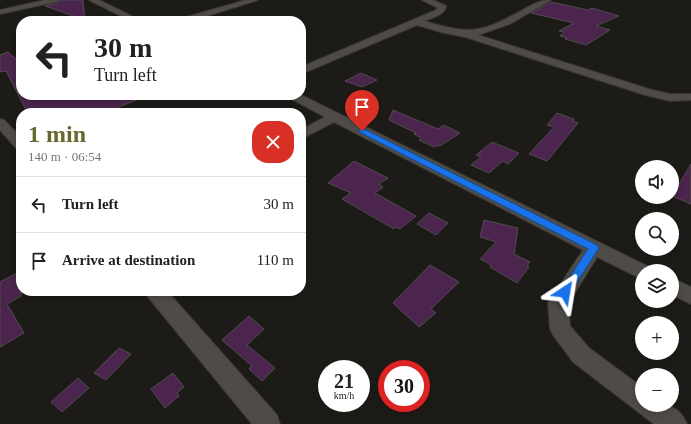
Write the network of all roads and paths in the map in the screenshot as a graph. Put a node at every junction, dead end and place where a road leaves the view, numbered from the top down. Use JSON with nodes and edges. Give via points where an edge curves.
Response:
{"nodes":[{"id":1,"x":55,"y":0,"type":"edge"},
{"id":2,"x":93,"y":0,"type":"edge"},
{"id":3,"x":224,"y":0,"type":"edge"},
{"id":4,"x":254,"y":0,"type":"edge"},
{"id":5,"x":426,"y":0,"type":"edge"},
{"id":6,"x":547,"y":0,"type":"edge"},
{"id":7,"x":237,"y":5,"type":"junction"},
{"id":8,"x":0,"y":12,"type":"edge"},
{"id":9,"x":127,"y":16,"type":"edge"},
{"id":10,"x":199,"y":16,"type":"edge"},
{"id":11,"x":417,"y":22,"type":"junction"},
{"id":12,"x":466,"y":34,"type":"junction"},
{"id":13,"x":306,"y":69,"type":"edge"},
{"id":14,"x":691,"y":97,"type":"edge"},
{"id":15,"x":302,"y":100,"type":"edge"},
{"id":16,"x":334,"y":117,"type":"junction"},
{"id":17,"x":0,"y":123,"type":"edge"},
{"id":18,"x":306,"y":132,"type":"edge"},
{"id":19,"x":16,"y":140,"type":"edge"},
{"id":20,"x":594,"y":248,"type":"junction"},
{"id":21,"x":635,"y":268,"type":"edge"},
{"id":22,"x":679,"y":290,"type":"edge"},
{"id":23,"x":159,"y":296,"type":"edge"},
{"id":24,"x":691,"y":296,"type":"edge"},
{"id":25,"x":635,"y":396,"type":"edge"},
{"id":26,"x":658,"y":412,"type":"edge"},
{"id":27,"x":268,"y":424,"type":"edge"},
{"id":28,"x":675,"y":424,"type":"edge"}],
"edges":[{"from":1,"to":8,"type":"street"},
{"from":2,"to":9,"type":"street"},
{"from":3,"to":7,"type":"street"},
{"from":4,"to":7,"type":"street"},
{"from":5,"to":11,"type":"street","via":[[442,6],[442,9]]},
{"from":6,"to":12,"type":"street","via":[[493,27]]},
{"from":7,"to":10,"type":"street"},
{"from":11,"to":12,"type":"street"},
{"from":11,"to":13,"type":"street"},
{"from":12,"to":14,"type":"street","via":[[654,94],[678,99]]},
{"from":15,"to":16,"type":"street"},
{"from":16,"to":18,"type":"street"},
{"from":16,"to":20,"type":"street"},
{"from":17,"to":19,"type":"street"},
{"from":20,"to":21,"type":"street"},
{"from":20,"to":25,"type":"street","via":[[558,303],[560,330],[581,355]]},
{"from":22,"to":24,"type":"street"},
{"from":23,"to":27,"type":"street"},
{"from":26,"to":28,"type":"street"}]}
